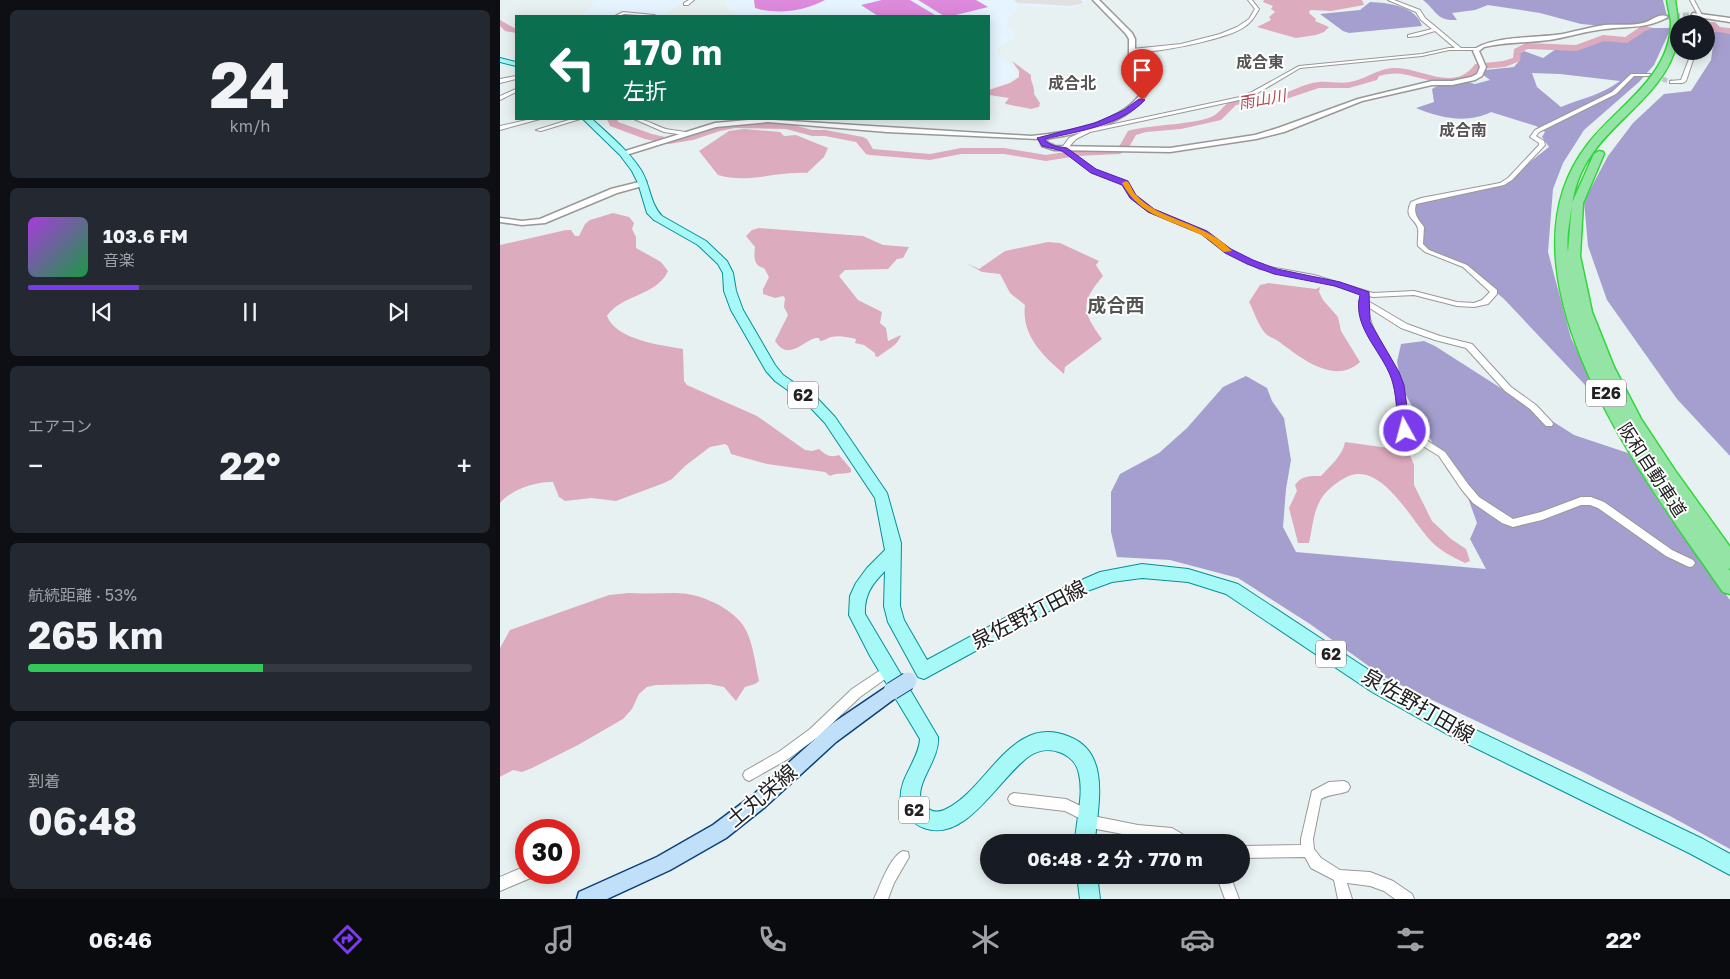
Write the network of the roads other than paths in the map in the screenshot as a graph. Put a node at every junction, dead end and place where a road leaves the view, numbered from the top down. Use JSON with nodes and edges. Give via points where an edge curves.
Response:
{"nodes":[{"id":1,"x":692,"y":0,"type":"edge"},
{"id":2,"x":1096,"y":0,"type":"edge"},
{"id":3,"x":1250,"y":0,"type":"edge"},
{"id":4,"x":1390,"y":0,"type":"edge"},
{"id":5,"x":1671,"y":0,"type":"edge"},
{"id":6,"x":1692,"y":0,"type":"edge"},
{"id":7,"x":686,"y":4,"type":"dead end"},
{"id":8,"x":619,"y":15,"type":"edge"},
{"id":9,"x":643,"y":15,"type":"edge"},
{"id":10,"x":1697,"y":15,"type":"edge"},
{"id":11,"x":1666,"y":17,"type":"tunnel mouth"},
{"id":12,"x":1715,"y":18,"type":"edge"},
{"id":13,"x":1730,"y":20,"type":"edge"},
{"id":14,"x":1436,"y":29,"type":"junction"},
{"id":15,"x":1410,"y":36,"type":"dead end"},
{"id":16,"x":1460,"y":49,"type":"junction"},
{"id":17,"x":1478,"y":49,"type":"junction"},
{"id":18,"x":1132,"y":50,"type":"junction"},
{"id":19,"x":500,"y":60,"type":"edge"},
{"id":20,"x":1691,"y":60,"type":"edge"},
{"id":21,"x":515,"y":64,"type":"edge"},
{"id":22,"x":1674,"y":70,"type":"joint"},
{"id":23,"x":1648,"y":75,"type":"tunnel mouth"},
{"id":24,"x":515,"y":78,"type":"edge"},
{"id":25,"x":500,"y":81,"type":"edge"},
{"id":26,"x":515,"y":90,"type":"edge"},
{"id":27,"x":500,"y":94,"type":"edge"},
{"id":28,"x":508,"y":94,"type":"junction"},
{"id":29,"x":500,"y":98,"type":"edge"},
{"id":30,"x":571,"y":120,"type":"edge"},
{"id":31,"x":588,"y":120,"type":"edge"},
{"id":32,"x":639,"y":120,"type":"edge"},
{"id":33,"x":538,"y":126,"type":"edge"},
{"id":34,"x":500,"y":128,"type":"edge"},
{"id":35,"x":684,"y":133,"type":"junction"},
{"id":36,"x":1041,"y":138,"type":"junction"},
{"id":37,"x":1064,"y":149,"type":"junction"},
{"id":38,"x":628,"y":151,"type":"junction"},
{"id":39,"x":1593,"y":153,"type":"junction"},
{"id":40,"x":1580,"y":175,"type":"junction"},
{"id":41,"x":643,"y":183,"type":"junction"},
{"id":42,"x":500,"y":220,"type":"edge"},
{"id":43,"x":1364,"y":298,"type":"junction"},
{"id":44,"x":1549,"y":424,"type":"dead end"},
{"id":45,"x":892,"y":552,"type":"junction"},
{"id":46,"x":1730,"y":561,"type":"edge"},
{"id":47,"x":1690,"y":563,"type":"dead end"},
{"id":48,"x":1730,"y":586,"type":"edge"},
{"id":49,"x":888,"y":670,"type":"junction"},
{"id":50,"x":924,"y":671,"type":"junction"},
{"id":51,"x":749,"y":775,"type":"dead end"},
{"id":52,"x":1344,"y":787,"type":"dead end"},
{"id":53,"x":1014,"y":800,"type":"dead end"},
{"id":54,"x":1086,"y":818,"type":"junction"},
{"id":55,"x":1085,"y":834,"type":"edge"},
{"id":56,"x":1172,"y":834,"type":"edge"},
{"id":57,"x":1308,"y":851,"type":"junction"},
{"id":58,"x":1250,"y":852,"type":"edge"},
{"id":59,"x":903,"y":857,"type":"dead end"},
{"id":60,"x":1730,"y":865,"type":"edge"},
{"id":61,"x":1339,"y":876,"type":"junction"},
{"id":62,"x":515,"y":878,"type":"edge"},
{"id":63,"x":500,"y":884,"type":"edge"},
{"id":64,"x":1088,"y":884,"type":"edge"},
{"id":65,"x":1226,"y":884,"type":"edge"},
{"id":66,"x":586,"y":899,"type":"edge"},
{"id":67,"x":881,"y":899,"type":"edge"},
{"id":68,"x":1090,"y":899,"type":"edge"},
{"id":69,"x":1232,"y":899,"type":"edge"},
{"id":70,"x":1345,"y":899,"type":"edge"},
{"id":71,"x":1407,"y":899,"type":"edge"}],
"edges":[{"from":1,"to":7,"type":"street"},
{"from":2,"to":18,"type":"street","via":[[1129,33]]},
{"from":3,"to":18,"type":"street","via":[[1257,9],[1253,19],[1224,34],[1205,41],[1154,50]]},
{"from":4,"to":14,"type":"street","via":[[1415,10]]},
{"from":5,"to":39,"type":"highway","name":"阪和自動車道","number":"E26","via":[[1676,24],[1674,42],[1661,70],[1600,136]]},
{"from":6,"to":10,"type":"street"},
{"from":8,"to":9,"type":"street"},
{"from":11,"to":17,"type":"street","via":[[1637,26],[1605,27],[1550,38],[1502,42]]},
{"from":12,"to":13,"type":"street"},
{"from":14,"to":15,"type":"street","via":[[1422,36]]},
{"from":14,"to":16,"type":"street"},
{"from":16,"to":17,"type":"street"},
{"from":16,"to":37,"type":"street","via":[[1299,67],[1242,98],[1088,131],[1073,137]]},
{"from":17,"to":37,"type":"street","via":[[1483,67],[1480,75],[1473,79],[1432,84],[1360,100],[1269,134],[1170,150]]},
{"from":18,"to":36,"type":"street","via":[[1132,60],[1146,90],[1142,100],[1126,112],[1105,121]]},
{"from":19,"to":21,"type":"main road"},
{"from":20,"to":22,"type":"street","via":[[1683,81]]},
{"from":22,"to":39,"type":"highway","name":"阪和自動車道","number":"E26"},
{"from":23,"to":43,"type":"street","via":[[1633,75],[1614,93],[1537,131],[1533,136],[1542,145],[1510,180],[1413,203],[1410,209],[1421,227],[1420,245],[1426,251],[1465,266],[1491,288],[1494,292],[1485,302],[1457,304],[1414,293]]},
{"from":24,"to":25,"type":"street"},
{"from":26,"to":28,"type":"street"},
{"from":27,"to":28,"type":"street"},
{"from":28,"to":29,"type":"street"},
{"from":30,"to":33,"type":"street"},
{"from":31,"to":38,"type":"main road","number":"62"},
{"from":32,"to":35,"type":"street","via":[[666,131]]},
{"from":33,"to":34,"type":"street"},
{"from":35,"to":36,"type":"street","via":[[728,123],[782,120],[879,130]]},
{"from":35,"to":38,"type":"street"},
{"from":36,"to":37,"type":"street","via":[[1049,147]]},
{"from":37,"to":43,"type":"street","via":[[1094,171],[1125,183],[1133,197],[1151,211],[1204,233],[1228,251],[1262,268],[1314,278]]},
{"from":38,"to":41,"type":"main road","number":"62"},
{"from":39,"to":40,"type":"highway","name":"阪和自動車道","number":"E26"},
{"from":40,"to":46,"type":"highway","name":"阪和自動車道","number":"E26","via":[[1573,238],[1575,267],[1591,330],[1617,391],[1644,437]]},
{"from":40,"to":48,"type":"highway","name":"阪和自動車道","number":"E26","via":[[1564,206],[1561,245],[1563,275],[1581,339],[1636,447]]},
{"from":41,"to":42,"type":"street","via":[[614,191],[542,221]]},
{"from":41,"to":45,"type":"main road","number":"62","via":[[651,211],[658,218],[702,243],[720,259],[728,273],[737,310],[770,368],[812,401],[859,461],[882,497],[888,515]]},
{"from":43,"to":44,"type":"street","via":[[1404,326],[1470,346],[1508,390],[1533,407]]},
{"from":43,"to":47,"type":"street","via":[[1365,322],[1399,385],[1405,431],[1442,454],[1465,488],[1488,509],[1514,523],[1581,501],[1591,501],[1669,553]]},
{"from":45,"to":49,"type":"main road","number":"62","via":[[867,579],[857,594],[855,606]]},
{"from":45,"to":50,"type":"main road","number":"62","via":[[892,606],[896,622]]},
{"from":49,"to":51,"type":"street","via":[[856,693],[791,750]]},
{"from":49,"to":54,"type":"main road","number":"62","via":[[929,738],[928,750],[913,781],[911,794],[914,810],[925,820],[938,823],[958,814],[1024,748],[1039,742],[1067,743],[1086,763],[1090,783]]},
{"from":50,"to":60,"type":"main road","name":"泉佐野打田線","number":"62","via":[[1081,586],[1112,575],[1158,572],[1208,580],[1232,589],[1378,686],[1451,727]]},
{"from":50,"to":66,"type":"main road","name":"土丸栄線","bridge":true,"via":[[861,712],[736,820],[691,850]]},
{"from":52,"to":57,"type":"street","via":[[1329,788],[1316,795],[1307,839]]},
{"from":53,"to":54,"type":"street","via":[[1066,805]]},
{"from":54,"to":55,"type":"main road","number":"62"},
{"from":54,"to":56,"type":"street","via":[[1138,831]]},
{"from":57,"to":58,"type":"street"},
{"from":57,"to":61,"type":"street","via":[[1316,863]]},
{"from":59,"to":67,"type":"street"},
{"from":61,"to":70,"type":"street"},
{"from":61,"to":71,"type":"street","via":[[1370,879]]},
{"from":62,"to":63,"type":"street"},
{"from":64,"to":68,"type":"main road"},
{"from":65,"to":69,"type":"street"}]}
